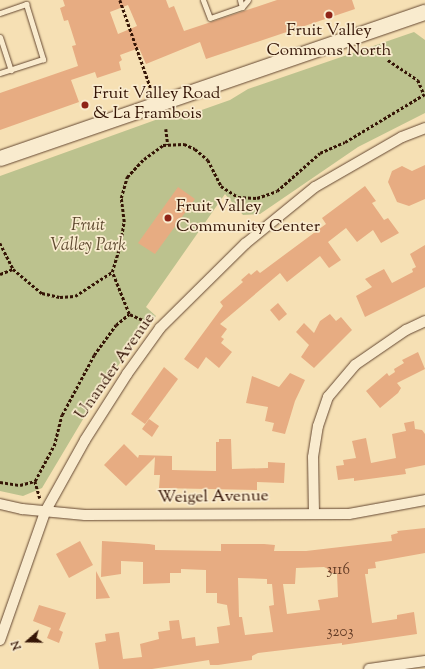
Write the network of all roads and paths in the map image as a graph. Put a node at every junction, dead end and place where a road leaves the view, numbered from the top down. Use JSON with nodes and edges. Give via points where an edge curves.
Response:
{"nodes":[{"id":1,"x":120,"y":0,"type":"edge"},
{"id":2,"x":203,"y":0,"type":"edge"},
{"id":3,"x":240,"y":0,"type":"edge"},
{"id":4,"x":248,"y":0,"type":"edge"},
{"id":5,"x":242,"y":7,"type":"junction"},
{"id":6,"x":0,"y":12,"type":"edge"},
{"id":7,"x":425,"y":12,"type":"edge"},
{"id":8,"x":0,"y":37,"type":"edge"},
{"id":9,"x":388,"y":60,"type":"dead end"},
{"id":10,"x":10,"y":70,"type":"junction"},
{"id":11,"x":0,"y":74,"type":"edge"},
{"id":12,"x":152,"y":89,"type":"dead end"},
{"id":13,"x":424,"y":94,"type":"edge"},
{"id":14,"x":425,"y":128,"type":"edge"},
{"id":15,"x":166,"y":129,"type":"dead end"},
{"id":16,"x":168,"y":145,"type":"junction"},
{"id":17,"x":0,"y":158,"type":"edge"},
{"id":18,"x":0,"y":242,"type":"edge"},
{"id":19,"x":13,"y":269,"type":"junction"},
{"id":20,"x":112,"y":272,"type":"junction"},
{"id":21,"x":0,"y":274,"type":"edge"},
{"id":22,"x":129,"y":314,"type":"junction"},
{"id":23,"x":425,"y":321,"type":"edge"},
{"id":24,"x":160,"y":328,"type":"junction"},
{"id":25,"x":35,"y":481,"type":"junction"},
{"id":26,"x":0,"y":482,"type":"edge"},
{"id":27,"x":425,"y":500,"type":"edge"},
{"id":28,"x":0,"y":504,"type":"edge"},
{"id":29,"x":45,"y":512,"type":"junction"},
{"id":30,"x":314,"y":513,"type":"junction"},
{"id":31,"x":0,"y":640,"type":"edge"},
{"id":32,"x":425,"y":661,"type":"edge"},
{"id":33,"x":369,"y":669,"type":"edge"}],
"edges":[{"from":1,"to":12,"type":"path"},
{"from":2,"to":5,"type":"lane","via":[[210,18]]},
{"from":3,"to":5,"type":"lane"},
{"from":4,"to":5,"type":"lane"},
{"from":6,"to":10,"type":"lane","via":[[26,4],[43,59]]},
{"from":7,"to":17,"type":"main road"},
{"from":8,"to":10,"type":"lane"},
{"from":9,"to":13,"type":"path","via":[[418,80]]},
{"from":10,"to":11,"type":"lane"},
{"from":13,"to":16,"type":"path","via":[[345,142],[320,153],[276,191],[257,198],[238,197],[221,186],[208,160],[196,149],[184,144]]},
{"from":14,"to":24,"type":"street","name":"Unander Avenue","via":[[402,137],[315,187],[245,244]]},
{"from":15,"to":16,"type":"path"},
{"from":16,"to":20,"type":"path","via":[[163,145],[144,159],[127,177],[121,198],[124,222]]},
{"from":18,"to":19,"type":"path"},
{"from":19,"to":20,"type":"path","via":[[42,293],[60,297],[75,296]]},
{"from":19,"to":21,"type":"path"},
{"from":20,"to":22,"type":"path"},
{"from":22,"to":24,"type":"path"},
{"from":22,"to":25,"type":"path","via":[[116,325],[94,355],[62,415],[54,446]]},
{"from":23,"to":30,"type":"street","via":[[406,330],[355,366],[328,397],[318,426],[314,457]]},
{"from":24,"to":29,"type":"street","name":"Unander Avenue","via":[[85,440]]},
{"from":25,"to":26,"type":"path","via":[[20,485]]},
{"from":25,"to":29,"type":"path"},
{"from":27,"to":30,"type":"street","name":"Weigel Avenue","via":[[349,514]]},
{"from":28,"to":29,"type":"street","name":"Weigel Avenue"},
{"from":29,"to":30,"type":"street","name":"Weigel Avenue","via":[[86,515]]},
{"from":29,"to":31,"type":"street","name":"Unander Avenue"},
{"from":32,"to":33,"type":"street"}]}
